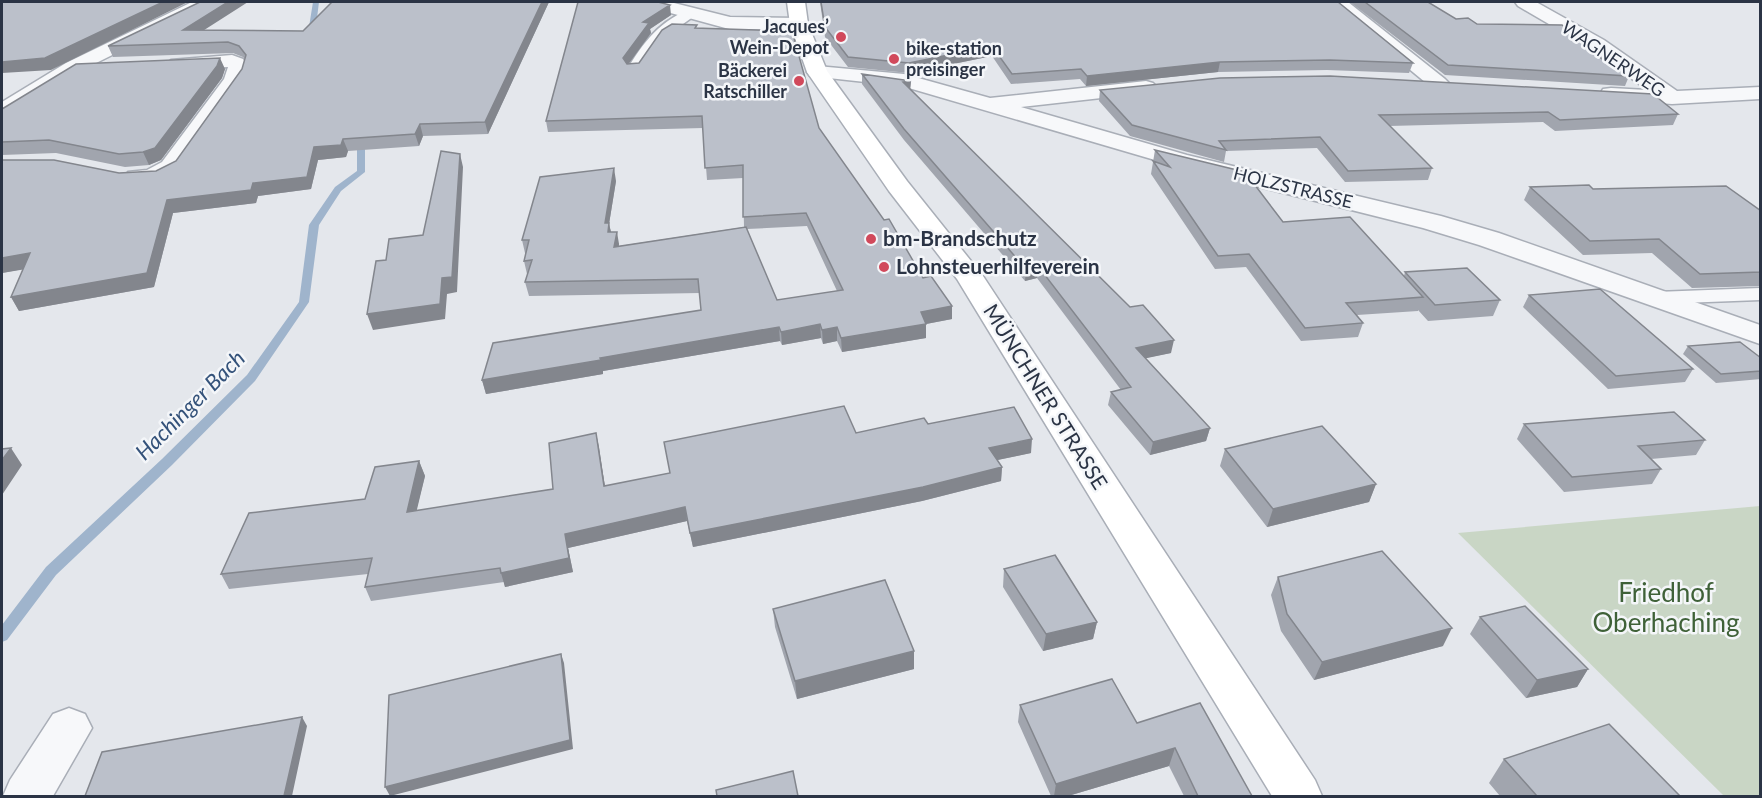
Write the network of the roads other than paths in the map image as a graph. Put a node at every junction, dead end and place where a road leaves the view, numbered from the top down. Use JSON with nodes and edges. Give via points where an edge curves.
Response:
{"nodes":[{"id":1,"x":205,"y":2,"type":"edge"},
{"id":2,"x":651,"y":2,"type":"edge"},
{"id":3,"x":796,"y":2,"type":"edge"},
{"id":4,"x":1337,"y":2,"type":"edge"},
{"id":5,"x":1524,"y":2,"type":"edge"},
{"id":6,"x":693,"y":12,"type":"junction"},
{"id":7,"x":799,"y":24,"type":"junction"},
{"id":8,"x":161,"y":65,"type":"edge"},
{"id":9,"x":73,"y":67,"type":"junction"},
{"id":10,"x":117,"y":67,"type":"edge"},
{"id":11,"x":634,"y":70,"type":"edge"},
{"id":12,"x":817,"y":72,"type":"junction"},
{"id":13,"x":1405,"y":81,"type":"edge"},
{"id":14,"x":1438,"y":83,"type":"junction"},
{"id":15,"x":1462,"y":84,"type":"edge"},
{"id":16,"x":1164,"y":85,"type":"edge"},
{"id":17,"x":1590,"y":92,"type":"edge"},
{"id":18,"x":1761,"y":93,"type":"edge"},
{"id":19,"x":1672,"y":98,"type":"junction"},
{"id":20,"x":984,"y":104,"type":"junction"},
{"id":21,"x":2,"y":111,"type":"edge"},
{"id":22,"x":114,"y":174,"type":"edge"},
{"id":23,"x":1761,"y":294,"type":"edge"},
{"id":24,"x":1656,"y":298,"type":"junction"},
{"id":25,"x":1761,"y":334,"type":"edge"},
{"id":26,"x":69,"y":728,"type":"dead end"},
{"id":27,"x":27,"y":796,"type":"edge"},
{"id":28,"x":1298,"y":796,"type":"edge"}],
"edges":[{"from":1,"to":9,"type":"street"},
{"from":2,"to":6,"type":"street"},
{"from":3,"to":7,"type":"main road","name":"MÜNCHNER STRASSE"},
{"from":4,"to":14,"type":"street"},
{"from":5,"to":19,"type":"street","name":"WAGNERWEG","via":[[1597,44]]},
{"from":6,"to":7,"type":"street","via":[[729,23]]},
{"from":6,"to":11,"type":"lane","via":[[671,23],[651,42]]},
{"from":7,"to":12,"type":"main road","name":"MÜNCHNER STRASSE"},
{"from":8,"to":22,"type":"street","via":[[232,61],[238,68],[234,80],[171,167],[152,177]]},
{"from":9,"to":10,"type":"street"},
{"from":9,"to":21,"type":"street"},
{"from":12,"to":20,"type":"street","name":"HOLZSTRASSE","via":[[904,80]]},
{"from":12,"to":28,"type":"main road","name":"MÜNCHNER STRASSE","via":[[898,186],[969,276]]},
{"from":13,"to":14,"type":"street"},
{"from":14,"to":15,"type":"street"},
{"from":16,"to":20,"type":"street"},
{"from":17,"to":19,"type":"street","name":"WAGNERWEG"},
{"from":18,"to":19,"type":"street","name":"WAGNERWEG"},
{"from":20,"to":24,"type":"street","name":"HOLZSTRASSE","via":[[1180,160],[1432,222]]},
{"from":23,"to":24,"type":"lane"},
{"from":24,"to":25,"type":"street","name":"HOLZSTRASSE"},
{"from":26,"to":27,"type":"street"}]}
